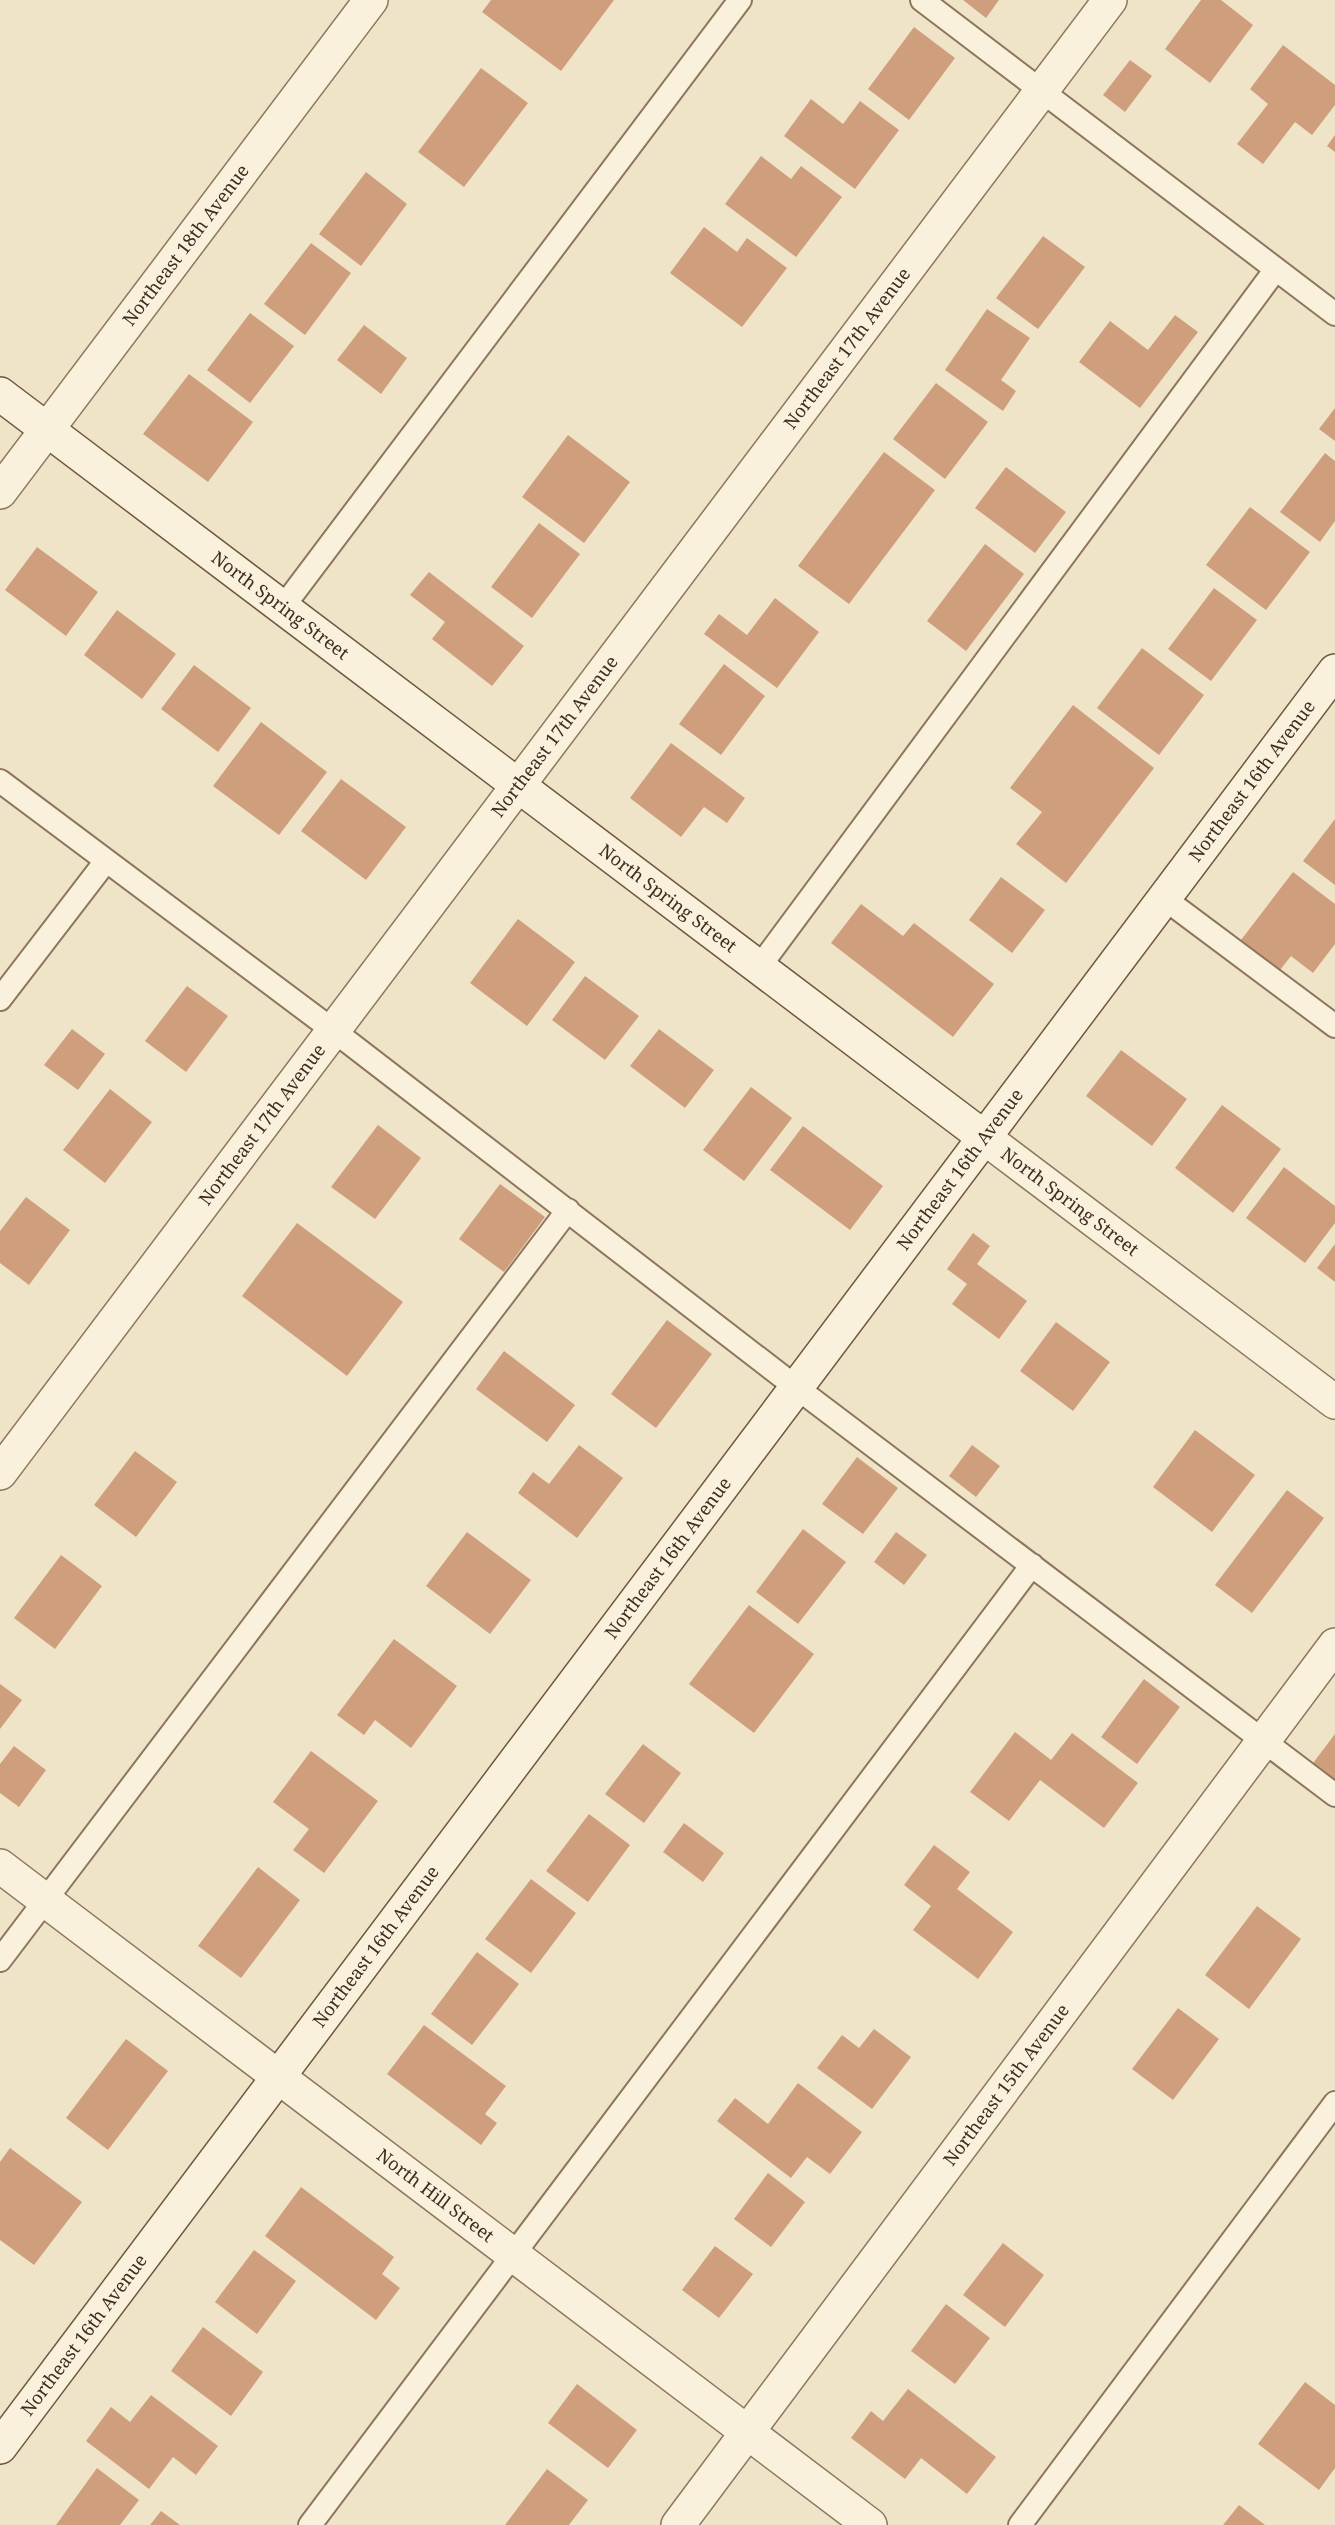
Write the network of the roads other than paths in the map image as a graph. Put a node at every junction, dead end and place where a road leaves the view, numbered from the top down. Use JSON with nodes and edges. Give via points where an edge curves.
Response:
{"nodes":[{"id":1,"x":371,"y":0,"type":"edge"},
{"id":2,"x":740,"y":0,"type":"edge"},
{"id":3,"x":922,"y":0,"type":"edge"},
{"id":4,"x":1110,"y":0,"type":"edge"},
{"id":5,"x":1042,"y":91,"type":"junction"},
{"id":6,"x":1276,"y":269,"type":"junction"},
{"id":7,"x":1335,"y":314,"type":"edge"},
{"id":8,"x":0,"y":394,"type":"edge"},
{"id":9,"x":47,"y":429,"type":"junction"},
{"id":10,"x":0,"y":492,"type":"edge"},
{"id":11,"x":283,"y":607,"type":"junction"},
{"id":12,"x":1335,"y":671,"type":"edge"},
{"id":13,"x":0,"y":782,"type":"edge"},
{"id":14,"x":519,"y":785,"type":"junction"},
{"id":15,"x":106,"y":861,"type":"junction"},
{"id":16,"x":1164,"y":899,"type":"junction"},
{"id":17,"x":760,"y":966,"type":"junction"},
{"id":18,"x":0,"y":999,"type":"edge"},
{"id":19,"x":1335,"y":1026,"type":"edge"},
{"id":20,"x":334,"y":1031,"type":"junction"},
{"id":21,"x":985,"y":1138,"type":"junction"},
{"id":22,"x":568,"y":1210,"type":"junction"},
{"id":23,"x":797,"y":1388,"type":"junction"},
{"id":24,"x":1335,"y":1402,"type":"edge"},
{"id":25,"x":0,"y":1473,"type":"edge"},
{"id":26,"x":1032,"y":1565,"type":"junction"},
{"id":27,"x":1335,"y":1646,"type":"edge"},
{"id":28,"x":1263,"y":1742,"type":"junction"},
{"id":29,"x":1335,"y":1795,"type":"edge"},
{"id":30,"x":0,"y":1866,"type":"edge"},
{"id":31,"x":45,"y":1899,"type":"junction"},
{"id":32,"x":0,"y":1960,"type":"edge"},
{"id":33,"x":277,"y":2077,"type":"junction"},
{"id":34,"x":1335,"y":2103,"type":"edge"},
{"id":35,"x":514,"y":2256,"type":"junction"},
{"id":36,"x":748,"y":2433,"type":"junction"},
{"id":37,"x":0,"y":2447,"type":"edge"},
{"id":38,"x":310,"y":2525,"type":"edge"},
{"id":39,"x":678,"y":2525,"type":"edge"},
{"id":40,"x":870,"y":2525,"type":"edge"},
{"id":41,"x":1020,"y":2525,"type":"edge"}],
"edges":[{"from":1,"to":9,"type":"street","name":"Northeast 18th Avenue"},
{"from":2,"to":11,"type":"lane"},
{"from":3,"to":5,"type":"lane"},
{"from":4,"to":5,"type":"street","name":"Northeast 17th Avenue"},
{"from":5,"to":6,"type":"lane"},
{"from":5,"to":14,"type":"street","name":"Northeast 17th Avenue"},
{"from":6,"to":7,"type":"lane"},
{"from":6,"to":17,"type":"lane"},
{"from":8,"to":9,"type":"street","name":"North Spring Street"},
{"from":9,"to":10,"type":"street","name":"Northeast 18th Avenue"},
{"from":9,"to":11,"type":"street","name":"North Spring Street"},
{"from":11,"to":14,"type":"street","name":"North Spring Street"},
{"from":12,"to":16,"type":"street","name":"Northeast 16th Avenue"},
{"from":13,"to":15,"type":"lane"},
{"from":14,"to":17,"type":"street","name":"North Spring Street"},
{"from":14,"to":20,"type":"street","name":"Northeast 17th Avenue"},
{"from":15,"to":18,"type":"lane"},
{"from":15,"to":20,"type":"lane"},
{"from":16,"to":19,"type":"lane"},
{"from":16,"to":21,"type":"street","name":"Northeast 16th Avenue"},
{"from":17,"to":21,"type":"street","name":"North Spring Street"},
{"from":20,"to":22,"type":"lane"},
{"from":20,"to":25,"type":"street","name":"Northeast 17th Avenue"},
{"from":21,"to":23,"type":"street","name":"Northeast 16th Avenue"},
{"from":21,"to":24,"type":"street","name":"North Spring Street"},
{"from":22,"to":23,"type":"lane"},
{"from":22,"to":31,"type":"lane"},
{"from":23,"to":26,"type":"lane"},
{"from":23,"to":33,"type":"street","name":"Northeast 16th Avenue"},
{"from":26,"to":28,"type":"lane"},
{"from":26,"to":35,"type":"lane"},
{"from":27,"to":28,"type":"street","name":"Northeast 15th Avenue"},
{"from":28,"to":29,"type":"lane"},
{"from":28,"to":36,"type":"street","name":"Northeast 15th Avenue"},
{"from":30,"to":31,"type":"street","name":"North Hill Street"},
{"from":31,"to":32,"type":"lane"},
{"from":31,"to":33,"type":"street","name":"North Hill Street"},
{"from":33,"to":35,"type":"street","name":"North Hill Street"},
{"from":33,"to":37,"type":"street","name":"Northeast 16th Avenue"},
{"from":34,"to":41,"type":"lane"},
{"from":35,"to":36,"type":"street","name":"North Hill Street"},
{"from":35,"to":38,"type":"lane"},
{"from":36,"to":39,"type":"street","name":"Northeast 15th Avenue"},
{"from":36,"to":40,"type":"street","name":"North Hill Street"}]}
